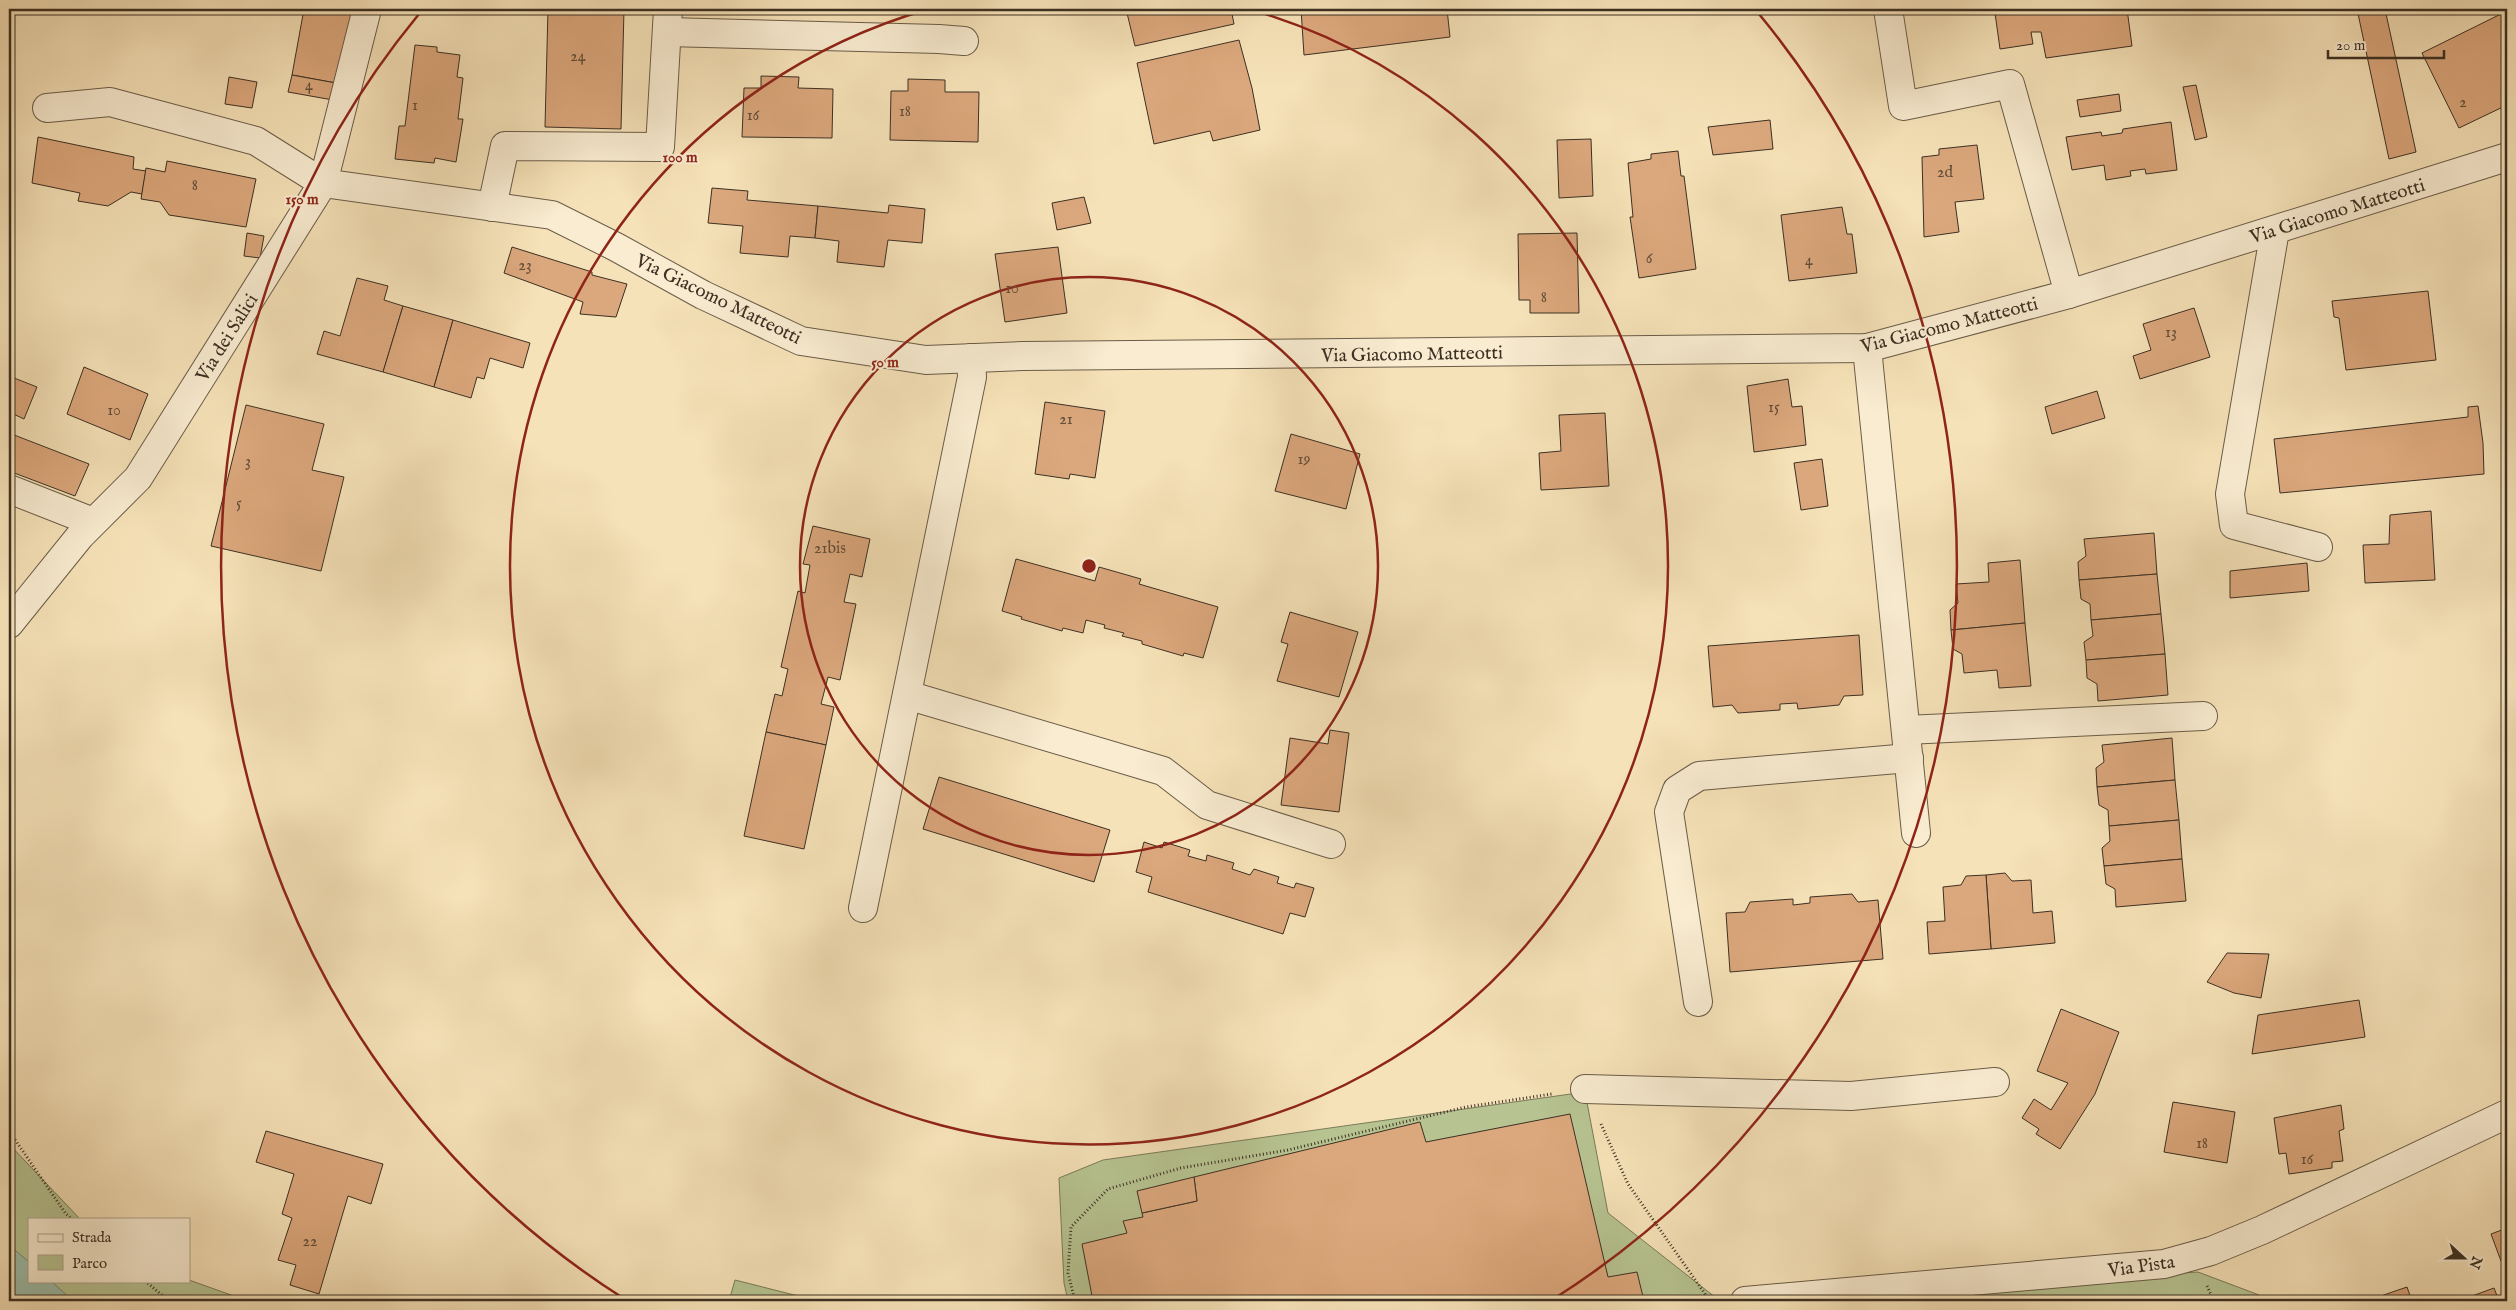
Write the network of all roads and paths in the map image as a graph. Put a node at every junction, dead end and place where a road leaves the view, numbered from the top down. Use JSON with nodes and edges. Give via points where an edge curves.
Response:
{"nodes":[{"id":1,"x":367,"y":9,"type":"edge"},
{"id":2,"x":1888,"y":9,"type":"edge"},
{"id":3,"x":667,"y":20,"type":"edge"},
{"id":4,"x":964,"y":41,"type":"dead end"},
{"id":5,"x":47,"y":108,"type":"dead end"},
{"id":6,"x":2507,"y":157,"type":"edge"},
{"id":7,"x":323,"y":183,"type":"junction"},
{"id":8,"x":492,"y":207,"type":"junction"},
{"id":9,"x":2276,"y":230,"type":"junction"},
{"id":10,"x":2069,"y":294,"type":"junction"},
{"id":11,"x":1868,"y":348,"type":"junction"},
{"id":12,"x":971,"y":358,"type":"junction"},
{"id":13,"x":9,"y":489,"type":"edge"},
{"id":14,"x":93,"y":522,"type":"junction"},
{"id":15,"x":2318,"y":547,"type":"dead end"},
{"id":16,"x":9,"y":624,"type":"edge"},
{"id":17,"x":907,"y":694,"type":"junction"},
{"id":18,"x":2203,"y":716,"type":"dead end"},
{"id":19,"x":1906,"y":730,"type":"junction"},
{"id":20,"x":1909,"y":758,"type":"junction"},
{"id":21,"x":1916,"y":833,"type":"dead end"},
{"id":22,"x":1331,"y":844,"type":"dead end"},
{"id":23,"x":864,"y":908,"type":"dead end"},
{"id":24,"x":1698,"y":1002,"type":"dead end"},
{"id":25,"x":1995,"y":1082,"type":"dead end"},
{"id":26,"x":1585,"y":1089,"type":"junction"},
{"id":27,"x":2507,"y":1114,"type":"edge"},
{"id":28,"x":9,"y":1131,"type":"edge"},
{"id":29,"x":71,"y":1218,"type":"edge"},
{"id":30,"x":146,"y":1282,"type":"edge"},
{"id":31,"x":169,"y":1301,"type":"edge"},
{"id":32,"x":1075,"y":1301,"type":"edge"},
{"id":33,"x":1710,"y":1301,"type":"edge"},
{"id":34,"x":1745,"y":1301,"type":"edge"}],
"edges":[{"from":1,"to":7,"type":"street","name":"Via dei Salici"},
{"from":2,"to":10,"type":"street","via":[[1903,106],[2010,84]]},
{"from":3,"to":4,"type":"street"},
{"from":3,"to":8,"type":"street","via":[[660,147],[505,146]]},
{"from":5,"to":7,"type":"street","via":[[110,102],[256,141]]},
{"from":6,"to":9,"type":"street","name":"Via Giacomo Matteotti"},
{"from":7,"to":8,"type":"street","name":"Via Giacomo Matteotti"},
{"from":7,"to":14,"type":"street","name":"Via dei Salici","via":[[138,478]]},
{"from":8,"to":12,"type":"street","name":"Via Giacomo Matteotti","via":[[552,215],[703,295],[801,341],[926,360]]},
{"from":9,"to":10,"type":"street","name":"Via Giacomo Matteotti"},
{"from":9,"to":15,"type":"street","via":[[2230,494],[2234,525]]},
{"from":10,"to":11,"type":"street","name":"Via Giacomo Matteotti"},
{"from":11,"to":12,"type":"street","name":"Via Giacomo Matteotti"},
{"from":11,"to":19,"type":"street"},
{"from":12,"to":17,"type":"street","via":[[972,377]]},
{"from":13,"to":14,"type":"street"},
{"from":14,"to":16,"type":"street","name":"Via dei Salici"},
{"from":17,"to":22,"type":"street","via":[[1163,770],[1206,805]]},
{"from":17,"to":23,"type":"street"},
{"from":18,"to":19,"type":"street"},
{"from":19,"to":20,"type":"street"},
{"from":20,"to":21,"type":"street"},
{"from":20,"to":24,"type":"street","via":[[1699,776],[1677,790],[1669,812]]},
{"from":25,"to":26,"type":"street","via":[[1851,1096]]},
{"from":26,"to":32,"type":"path","via":[[1466,1107],[1288,1150],[1181,1168],[1108,1189],[1071,1227],[1068,1273]]},
{"from":26,"to":33,"type":"path","via":[[1628,1184]]},
{"from":27,"to":34,"type":"street","name":"Via Pista","via":[[2262,1230],[2212,1251],[2164,1264]]},
{"from":28,"to":29,"type":"path"},
{"from":30,"to":31,"type":"path"}]}
